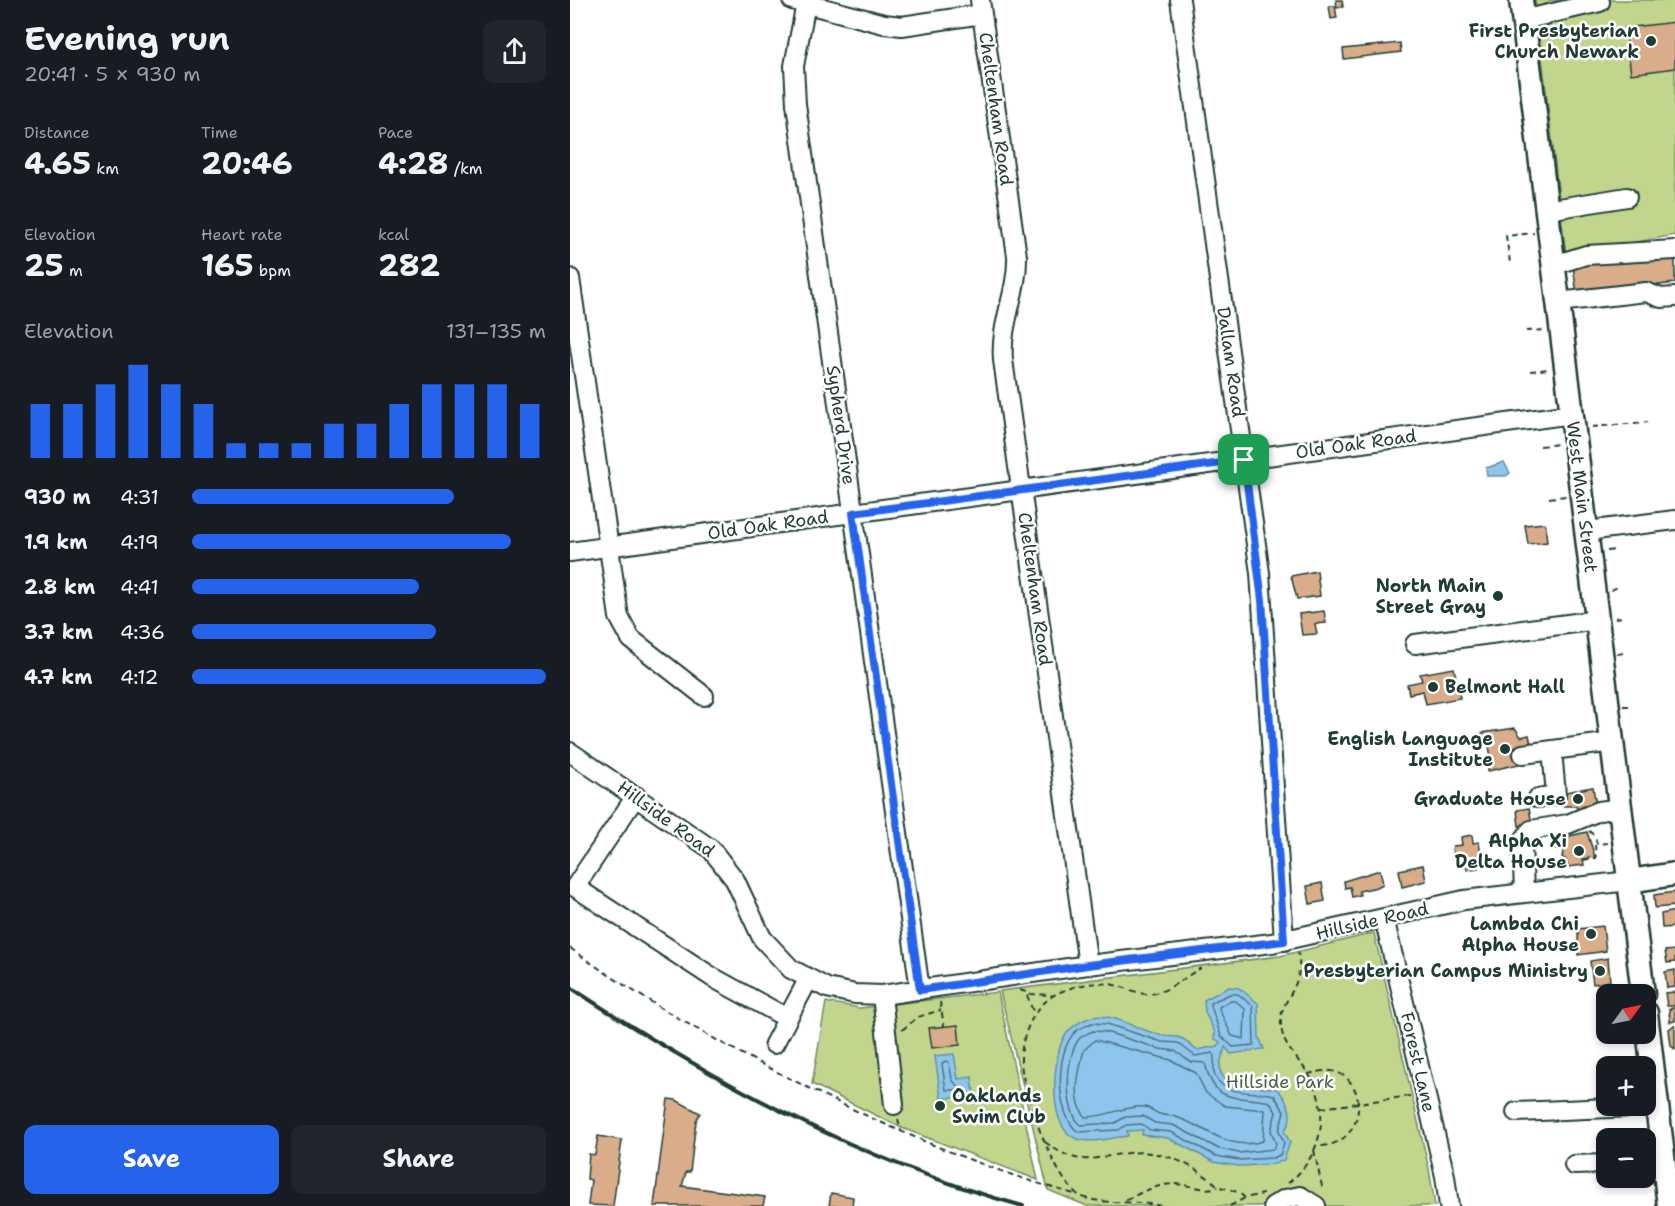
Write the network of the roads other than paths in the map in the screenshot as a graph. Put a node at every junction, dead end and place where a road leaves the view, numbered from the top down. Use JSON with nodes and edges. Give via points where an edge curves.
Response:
{"nodes":[{"id":1,"x":1180,"y":0,"type":"edge"},
{"id":2,"x":799,"y":2,"type":"edge"},
{"id":3,"x":1600,"y":2,"type":"dead end"},
{"id":4,"x":981,"y":7,"type":"edge"},
{"id":5,"x":1522,"y":10,"type":"edge"},
{"id":6,"x":1627,"y":197,"type":"dead end"},
{"id":7,"x":1547,"y":210,"type":"junction"},
{"id":8,"x":1675,"y":250,"type":"edge"},
{"id":9,"x":1554,"y":265,"type":"junction"},
{"id":10,"x":570,"y":278,"type":"edge"},
{"id":11,"x":1675,"y":297,"type":"edge"},
{"id":12,"x":1558,"y":302,"type":"junction"},
{"id":13,"x":1579,"y":421,"type":"junction"},
{"id":14,"x":1244,"y":460,"type":"junction"},
{"id":15,"x":1021,"y":490,"type":"junction"},
{"id":16,"x":853,"y":513,"type":"junction"},
{"id":17,"x":1675,"y":520,"type":"edge"},
{"id":18,"x":1587,"y":531,"type":"junction"},
{"id":19,"x":607,"y":547,"type":"junction"},
{"id":20,"x":570,"y":552,"type":"edge"},
{"id":21,"x":1604,"y":620,"type":"junction"},
{"id":22,"x":1415,"y":644,"type":"dead end"},
{"id":23,"x":704,"y":696,"type":"dead end"},
{"id":24,"x":1612,"y":742,"type":"junction"},
{"id":25,"x":1552,"y":750,"type":"junction"},
{"id":26,"x":570,"y":752,"type":"edge"},
{"id":27,"x":1523,"y":754,"type":"dead end"},
{"id":28,"x":636,"y":796,"type":"junction"},
{"id":29,"x":1538,"y":798,"type":"dead end"},
{"id":30,"x":1621,"y":808,"type":"junction"},
{"id":31,"x":1675,"y":874,"type":"edge"},
{"id":32,"x":1629,"y":881,"type":"junction"},
{"id":33,"x":1524,"y":891,"type":"junction"},
{"id":34,"x":1384,"y":918,"type":"junction"},
{"id":35,"x":1291,"y":945,"type":"junction"},
{"id":36,"x":1088,"y":965,"type":"junction"},
{"id":37,"x":808,"y":980,"type":"junction"},
{"id":38,"x":1642,"y":984,"type":"edge"},
{"id":39,"x":920,"y":990,"type":"junction"},
{"id":40,"x":882,"y":995,"type":"junction"},
{"id":41,"x":787,"y":1018,"type":"junction"},
{"id":42,"x":774,"y":1044,"type":"dead end"},
{"id":43,"x":1650,"y":1044,"type":"edge"},
{"id":44,"x":894,"y":1105,"type":"dead end"},
{"id":45,"x":1657,"y":1106,"type":"junction"},
{"id":46,"x":1516,"y":1112,"type":"dead end"},
{"id":47,"x":1656,"y":1128,"type":"edge"},
{"id":48,"x":1596,"y":1164,"type":"edge"},
{"id":49,"x":1575,"y":1165,"type":"dead end"},
{"id":50,"x":1656,"y":1165,"type":"edge"},
{"id":51,"x":1670,"y":1192,"type":"edge"},
{"id":52,"x":1272,"y":1199,"type":"edge"},
{"id":53,"x":1320,"y":1201,"type":"edge"},
{"id":54,"x":1449,"y":1206,"type":"edge"}],
"edges":[{"from":1,"to":14,"type":"street","name":"Dallam Road"},
{"from":2,"to":4,"type":"street","via":[[903,26]]},
{"from":2,"to":16,"type":"street","name":"Sypherd Drive","via":[[794,84]]},
{"from":3,"to":5,"type":"street"},
{"from":4,"to":15,"type":"street","name":"Cheltenham Road","via":[[1017,256],[1017,274],[1001,340]]},
{"from":5,"to":7,"type":"main road","name":"West Main Street"},
{"from":6,"to":7,"type":"street"},
{"from":7,"to":9,"type":"main road","name":"West Main Street"},
{"from":8,"to":9,"type":"street","via":[[1586,255]]},
{"from":9,"to":12,"type":"main road","name":"West Main Street"},
{"from":10,"to":19,"type":"street"},
{"from":11,"to":12,"type":"street","via":[[1661,298],[1646,292]]},
{"from":12,"to":13,"type":"main road","name":"West Main Street"},
{"from":13,"to":14,"type":"street","name":"Old Oak Road"},
{"from":13,"to":18,"type":"main road","name":"West Main Street"},
{"from":14,"to":15,"type":"street","name":"Old Oak Road"},
{"from":14,"to":35,"type":"street","name":"Dallam Road","via":[[1262,600]]},
{"from":15,"to":16,"type":"street","name":"Old Oak Road"},
{"from":15,"to":36,"type":"street","name":"Cheltenham Road"},
{"from":16,"to":19,"type":"street","name":"Old Oak Road"},
{"from":16,"to":39,"type":"street","name":"Sypherd Drive"},
{"from":17,"to":18,"type":"street"},
{"from":18,"to":21,"type":"main road","name":"West Main Street"},
{"from":19,"to":20,"type":"street","name":"Old Oak Road"},
{"from":19,"to":23,"type":"street","via":[[624,630]]},
{"from":21,"to":22,"type":"street"},
{"from":21,"to":24,"type":"main road","name":"West Main Street"},
{"from":24,"to":25,"type":"street"},
{"from":24,"to":30,"type":"main road","name":"West Main Street"},
{"from":25,"to":27,"type":"street"},
{"from":25,"to":29,"type":"street","via":[[1556,795]]},
{"from":26,"to":28,"type":"street","name":"Hillside Road"},
{"from":28,"to":37,"type":"street","name":"Hillside Road","via":[[719,857],[735,880],[762,938]]},
{"from":28,"to":41,"type":"street","via":[[575,887],[712,977]]},
{"from":30,"to":32,"type":"main road","name":"West Main Street"},
{"from":30,"to":33,"type":"street","via":[[1575,822],[1538,827],[1525,835],[1521,853]]},
{"from":31,"to":32,"type":"main road"},
{"from":32,"to":33,"type":"street","name":"Hillside Road"},
{"from":32,"to":38,"type":"main road","name":"West Main Street"},
{"from":33,"to":34,"type":"street","name":"Hillside Road"},
{"from":34,"to":35,"type":"street","name":"Hillside Road"},
{"from":34,"to":54,"type":"street","name":"Forest Lane"},
{"from":35,"to":36,"type":"street","name":"Hillside Road"},
{"from":36,"to":39,"type":"street","name":"Hillside Road"},
{"from":37,"to":40,"type":"street","name":"Hillside Road","via":[[849,993]]},
{"from":37,"to":41,"type":"street"},
{"from":39,"to":40,"type":"street","name":"Hillside Road"},
{"from":40,"to":44,"type":"street"},
{"from":41,"to":42,"type":"street"},
{"from":43,"to":45,"type":"main road"},
{"from":45,"to":46,"type":"street"},
{"from":45,"to":47,"type":"main road"},
{"from":48,"to":49,"type":"street"},
{"from":50,"to":51,"type":"main road"},
{"from":52,"to":53,"type":"street","via":[[1300,1196]]}]}
